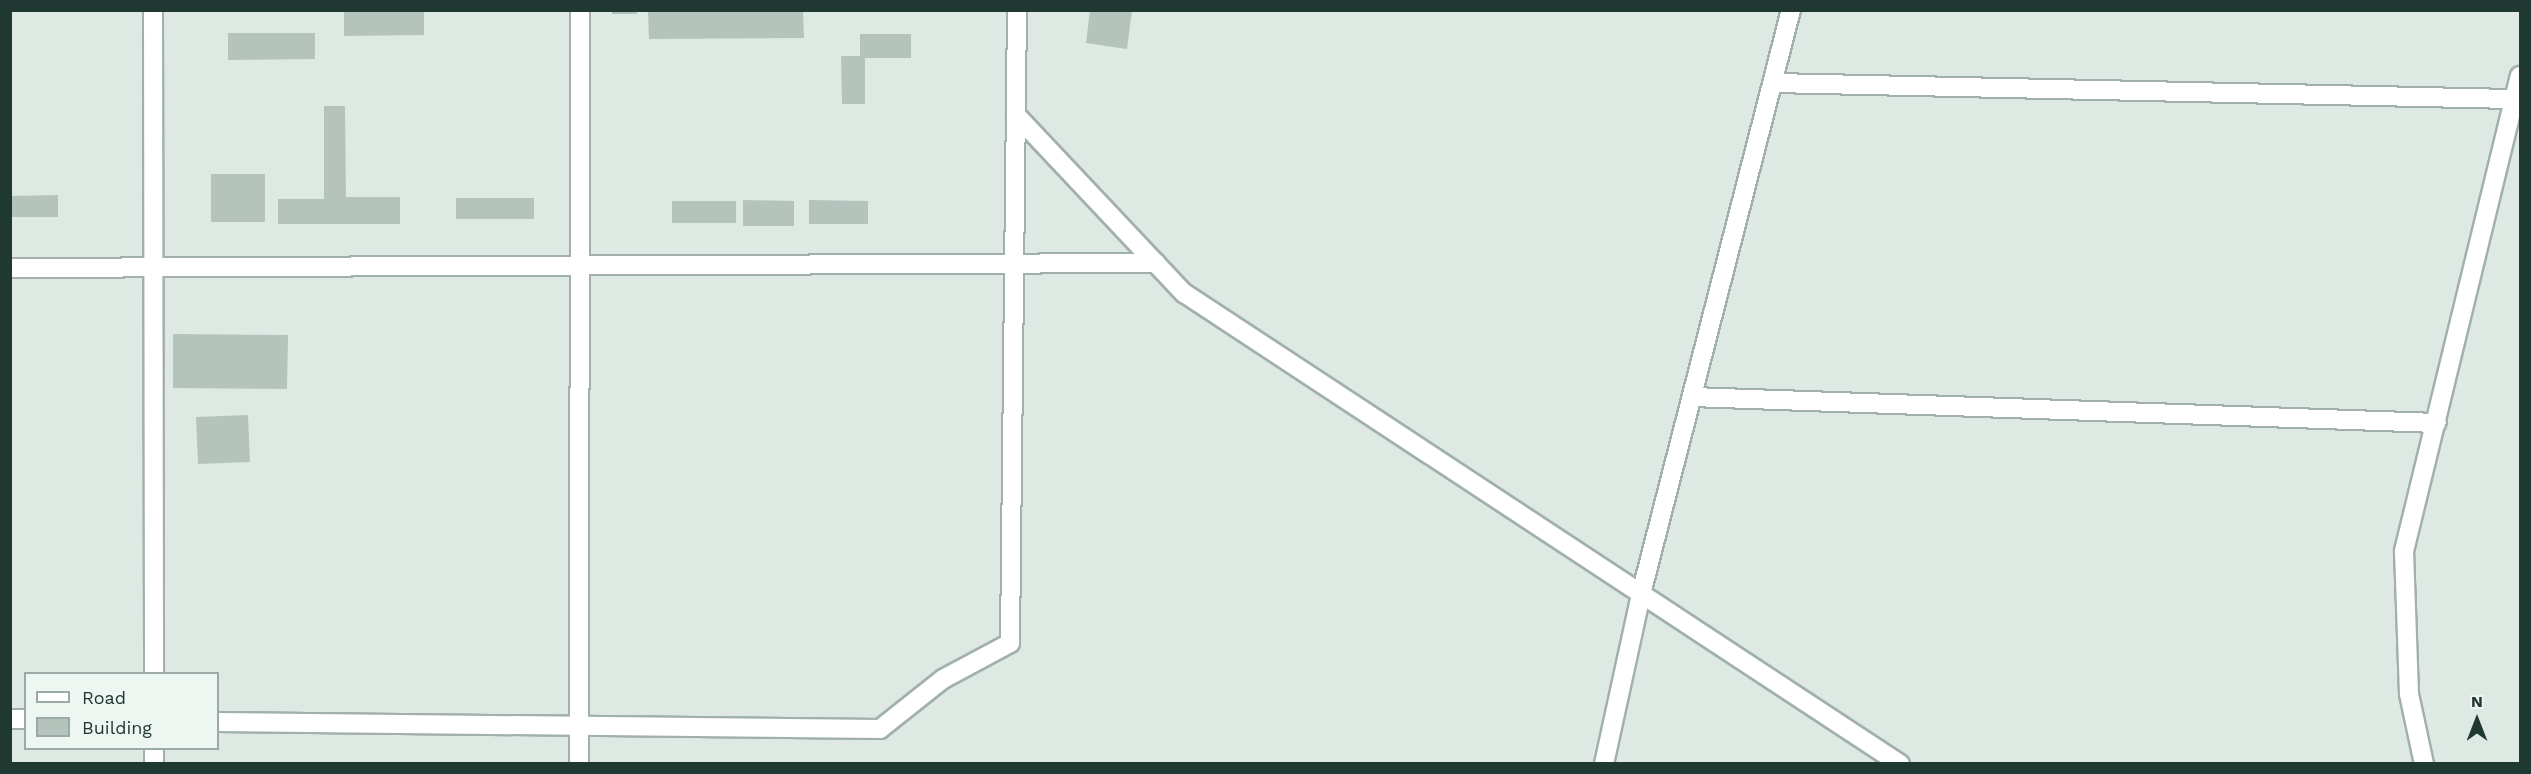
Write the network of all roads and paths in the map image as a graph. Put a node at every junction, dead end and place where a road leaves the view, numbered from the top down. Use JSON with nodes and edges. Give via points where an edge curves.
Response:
{"nodes":[{"id":1,"x":153,"y":10,"type":"edge"},
{"id":2,"x":580,"y":10,"type":"edge"},
{"id":3,"x":1017,"y":10,"type":"edge"},
{"id":4,"x":1791,"y":10,"type":"edge"},
{"id":5,"x":2520,"y":76,"type":"edge"},
{"id":6,"x":1773,"y":83,"type":"junction"},
{"id":7,"x":2515,"y":99,"type":"junction"},
{"id":8,"x":1016,"y":115,"type":"junction"},
{"id":9,"x":1156,"y":263,"type":"junction"},
{"id":10,"x":1014,"y":264,"type":"junction"},
{"id":11,"x":580,"y":266,"type":"junction"},
{"id":12,"x":10,"y":268,"type":"edge"},
{"id":13,"x":154,"y":269,"type":"junction"},
{"id":14,"x":1692,"y":397,"type":"junction"},
{"id":15,"x":2437,"y":423,"type":"junction"},
{"id":16,"x":1641,"y":594,"type":"junction"},
{"id":17,"x":154,"y":672,"type":"edge"},
{"id":18,"x":219,"y":722,"type":"edge"},
{"id":19,"x":579,"y":727,"type":"junction"},
{"id":20,"x":579,"y":764,"type":"edge"},
{"id":21,"x":1605,"y":764,"type":"edge"},
{"id":22,"x":1900,"y":764,"type":"edge"},
{"id":23,"x":2424,"y":764,"type":"edge"}],
"edges":[{"from":1,"to":13,"type":"street"},
{"from":2,"to":11,"type":"street"},
{"from":3,"to":8,"type":"street"},
{"from":4,"to":6,"type":"street"},
{"from":5,"to":7,"type":"street"},
{"from":6,"to":7,"type":"street"},
{"from":6,"to":14,"type":"street"},
{"from":7,"to":15,"type":"street"},
{"from":8,"to":9,"type":"street"},
{"from":8,"to":10,"type":"street"},
{"from":9,"to":10,"type":"street"},
{"from":9,"to":16,"type":"street","via":[[1184,293]]},
{"from":10,"to":11,"type":"street"},
{"from":10,"to":19,"type":"street","via":[[1010,643],[943,680],[880,729]]},
{"from":11,"to":13,"type":"street"},
{"from":11,"to":19,"type":"street"},
{"from":12,"to":13,"type":"street"},
{"from":13,"to":17,"type":"street"},
{"from":14,"to":15,"type":"street"},
{"from":14,"to":16,"type":"street"},
{"from":15,"to":23,"type":"street","via":[[2404,551],[2409,694]]},
{"from":16,"to":21,"type":"street"},
{"from":16,"to":22,"type":"street"},
{"from":18,"to":19,"type":"street"},
{"from":19,"to":20,"type":"street"}]}
